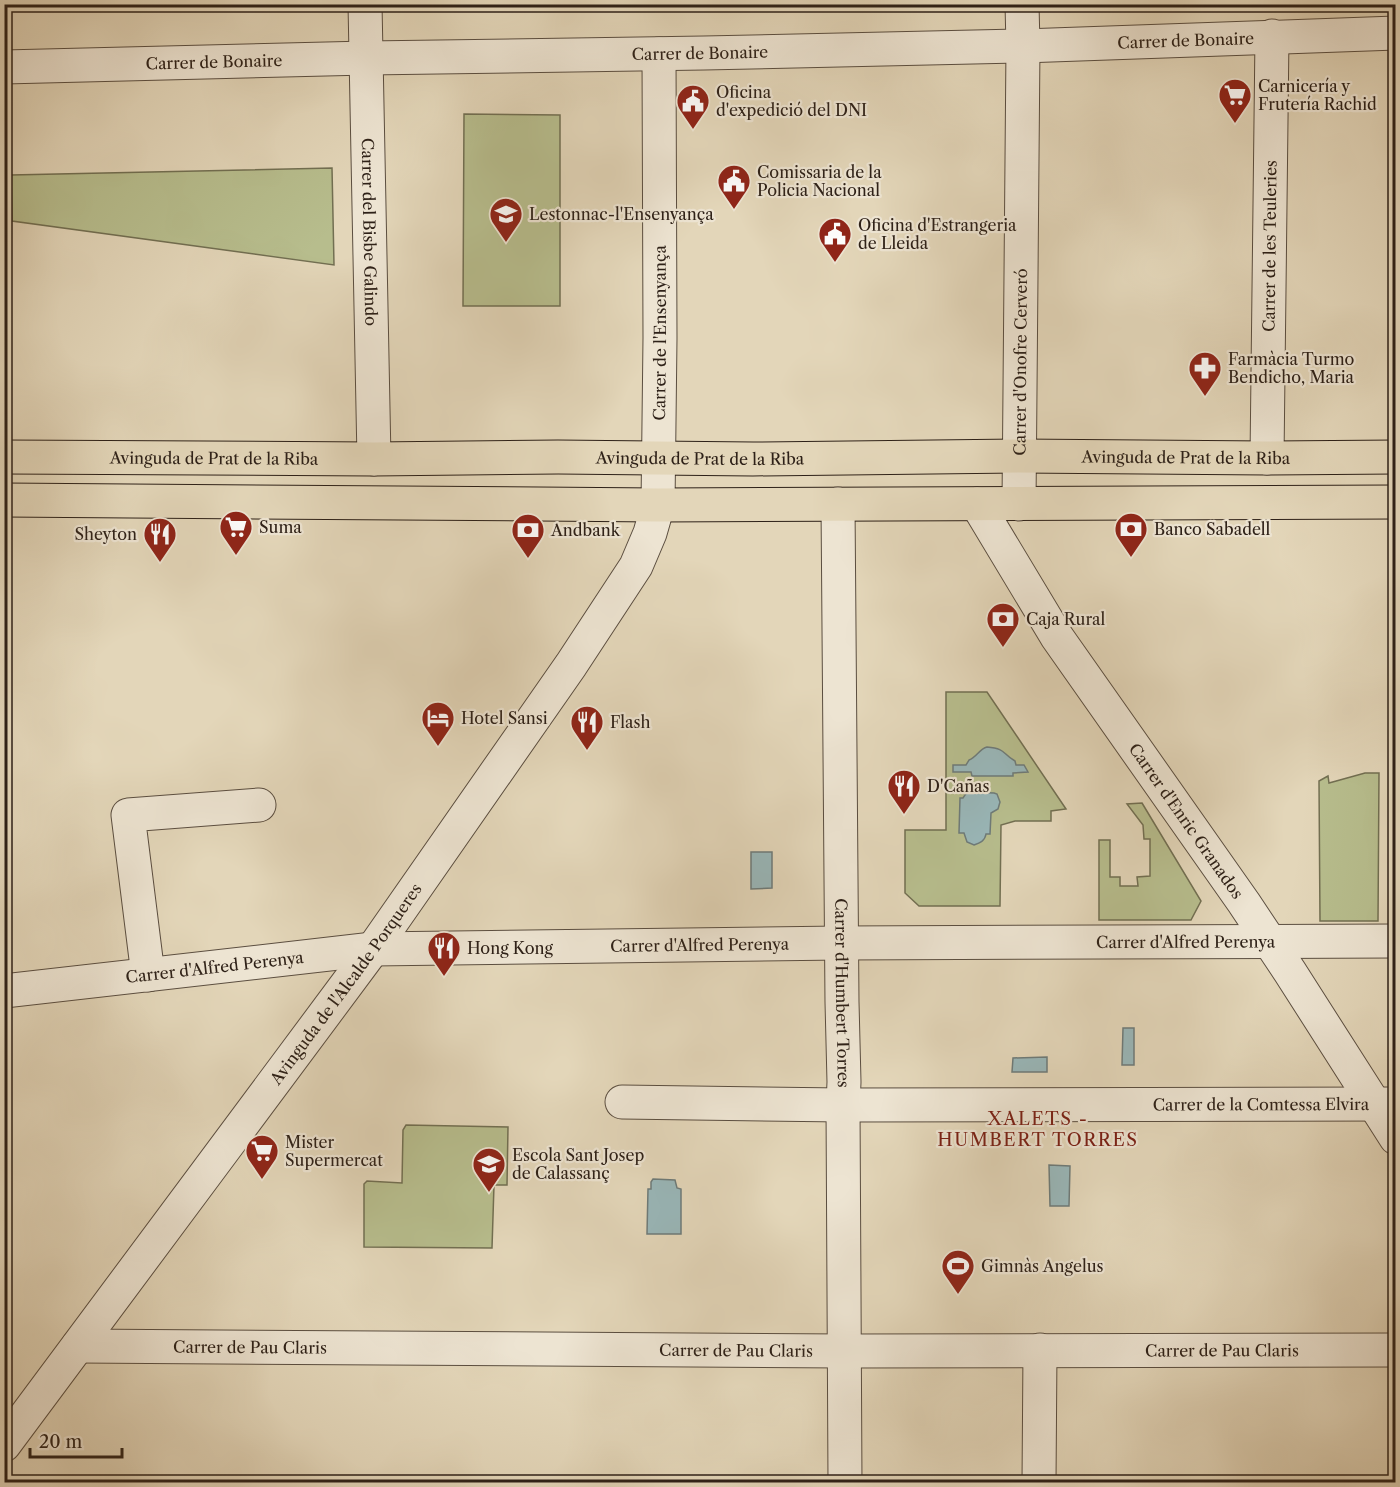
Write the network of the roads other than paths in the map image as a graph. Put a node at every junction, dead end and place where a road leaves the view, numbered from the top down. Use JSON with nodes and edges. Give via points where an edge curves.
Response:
{"nodes":[{"id":1,"x":365,"y":4,"type":"edge"},
{"id":2,"x":1022,"y":4,"type":"edge"},
{"id":3,"x":1395,"y":33,"type":"edge"},
{"id":4,"x":1272,"y":36,"type":"junction"},
{"id":5,"x":1023,"y":46,"type":"junction"},
{"id":6,"x":659,"y":54,"type":"junction"},
{"id":7,"x":367,"y":58,"type":"junction"},
{"id":8,"x":4,"y":67,"type":"edge"},
{"id":9,"x":1019,"y":456,"type":"junction"},
{"id":10,"x":4,"y":457,"type":"edge"},
{"id":11,"x":1395,"y":457,"type":"edge"},
{"id":12,"x":658,"y":458,"type":"junction"},
{"id":13,"x":1267,"y":458,"type":"junction"},
{"id":14,"x":374,"y":459,"type":"junction"},
{"id":15,"x":4,"y":500,"type":"edge"},
{"id":16,"x":1395,"y":502,"type":"edge"},
{"id":17,"x":838,"y":504,"type":"junction"},
{"id":18,"x":977,"y":504,"type":"junction"},
{"id":19,"x":1019,"y":504,"type":"junction"},
{"id":20,"x":658,"y":505,"type":"junction"},
{"id":21,"x":259,"y":806,"type":"dead end"},
{"id":22,"x":1395,"y":940,"type":"edge"},
{"id":23,"x":1269,"y":941,"type":"junction"},
{"id":24,"x":842,"y":943,"type":"junction"},
{"id":25,"x":373,"y":949,"type":"junction"},
{"id":26,"x":148,"y":975,"type":"junction"},
{"id":27,"x":4,"y":990,"type":"edge"},
{"id":28,"x":622,"y":1102,"type":"dead end"},
{"id":29,"x":1385,"y":1104,"type":"edge"},
{"id":30,"x":843,"y":1105,"type":"junction"},
{"id":31,"x":1395,"y":1138,"type":"edge"},
{"id":32,"x":78,"y":1346,"type":"junction"},
{"id":33,"x":1040,"y":1350,"type":"junction"},
{"id":34,"x":1395,"y":1350,"type":"edge"},
{"id":35,"x":844,"y":1351,"type":"junction"},
{"id":36,"x":4,"y":1445,"type":"edge"},
{"id":37,"x":845,"y":1482,"type":"edge"},
{"id":38,"x":1039,"y":1482,"type":"edge"}],
"edges":[{"from":1,"to":7,"type":"street","name":"Carrer del Bisbe Galindo"},
{"from":2,"to":5,"type":"street","name":"Carrer d'Onofre Cerveró"},
{"from":3,"to":4,"type":"street","name":"Carrer de Bonaire"},
{"from":4,"to":5,"type":"street","name":"Carrer de Bonaire"},
{"from":4,"to":13,"type":"street","name":"Carrer de les Teuleries"},
{"from":5,"to":6,"type":"street","name":"Carrer de Bonaire"},
{"from":5,"to":9,"type":"street","name":"Carrer d'Onofre Cerveró"},
{"from":6,"to":7,"type":"street","name":"Carrer de Bonaire"},
{"from":6,"to":12,"type":"street","name":"Carrer de l'Ensenyança"},
{"from":7,"to":8,"type":"street","name":"Carrer de Bonaire"},
{"from":7,"to":14,"type":"street","name":"Carrer del Bisbe Galindo"},
{"from":9,"to":12,"type":"main road","name":"Avinguda de Prat de la Riba"},
{"from":9,"to":13,"type":"main road","name":"Avinguda de Prat de la Riba"},
{"from":9,"to":19,"type":"street","name":"Carrer d'Onofre Cerveró"},
{"from":10,"to":14,"type":"main road","name":"Avinguda de Prat de la Riba"},
{"from":11,"to":13,"type":"main road","name":"Avinguda de Prat de la Riba"},
{"from":12,"to":14,"type":"main road","name":"Avinguda de Prat de la Riba"},
{"from":12,"to":20,"type":"street","name":"Carrer de l'Ensenyança"},
{"from":15,"to":20,"type":"main road"},
{"from":16,"to":19,"type":"main road"},
{"from":17,"to":18,"type":"main road"},
{"from":17,"to":20,"type":"main road"},
{"from":17,"to":24,"type":"street","name":"Carrer d'Humbert Torres"},
{"from":18,"to":19,"type":"main road"},
{"from":18,"to":23,"type":"street","name":"Carrer d'Enric Granados","via":[[1058,637]]},
{"from":20,"to":25,"type":"street","name":"Avinguda de l'Alcalde Porqueres","via":[[636,566]]},
{"from":21,"to":26,"type":"street","via":[[128,815]]},
{"from":22,"to":23,"type":"street","name":"Carrer d'Alfred Perenya"},
{"from":23,"to":24,"type":"street","name":"Carrer d'Alfred Perenya"},
{"from":23,"to":29,"type":"street","name":"Carrer d'Enric Granados"},
{"from":24,"to":25,"type":"street","name":"Carrer d'Alfred Perenya"},
{"from":24,"to":30,"type":"street","name":"Carrer d'Humbert Torres"},
{"from":25,"to":26,"type":"street","name":"Carrer d'Alfred Perenya"},
{"from":25,"to":32,"type":"street","name":"Avinguda de l'Alcalde Porqueres"},
{"from":26,"to":27,"type":"street","name":"Carrer d'Alfred Perenya"},
{"from":28,"to":30,"type":"street","name":"Carrer de la Comtessa Elvira"},
{"from":29,"to":30,"type":"street","name":"Carrer de la Comtessa Elvira"},
{"from":29,"to":31,"type":"street","name":"Carrer d'Enric Granados"},
{"from":30,"to":35,"type":"street","name":"Carrer d'Humbert Torres"},
{"from":32,"to":35,"type":"street","name":"Carrer de Pau Claris"},
{"from":32,"to":36,"type":"street","name":"Avinguda de l'Alcalde Porqueres"},
{"from":33,"to":34,"type":"street","name":"Carrer de Pau Claris"},
{"from":33,"to":35,"type":"street","name":"Carrer de Pau Claris"},
{"from":33,"to":38,"type":"street"},
{"from":35,"to":37,"type":"street","name":"Carrer d'Humbert Torres"}]}
